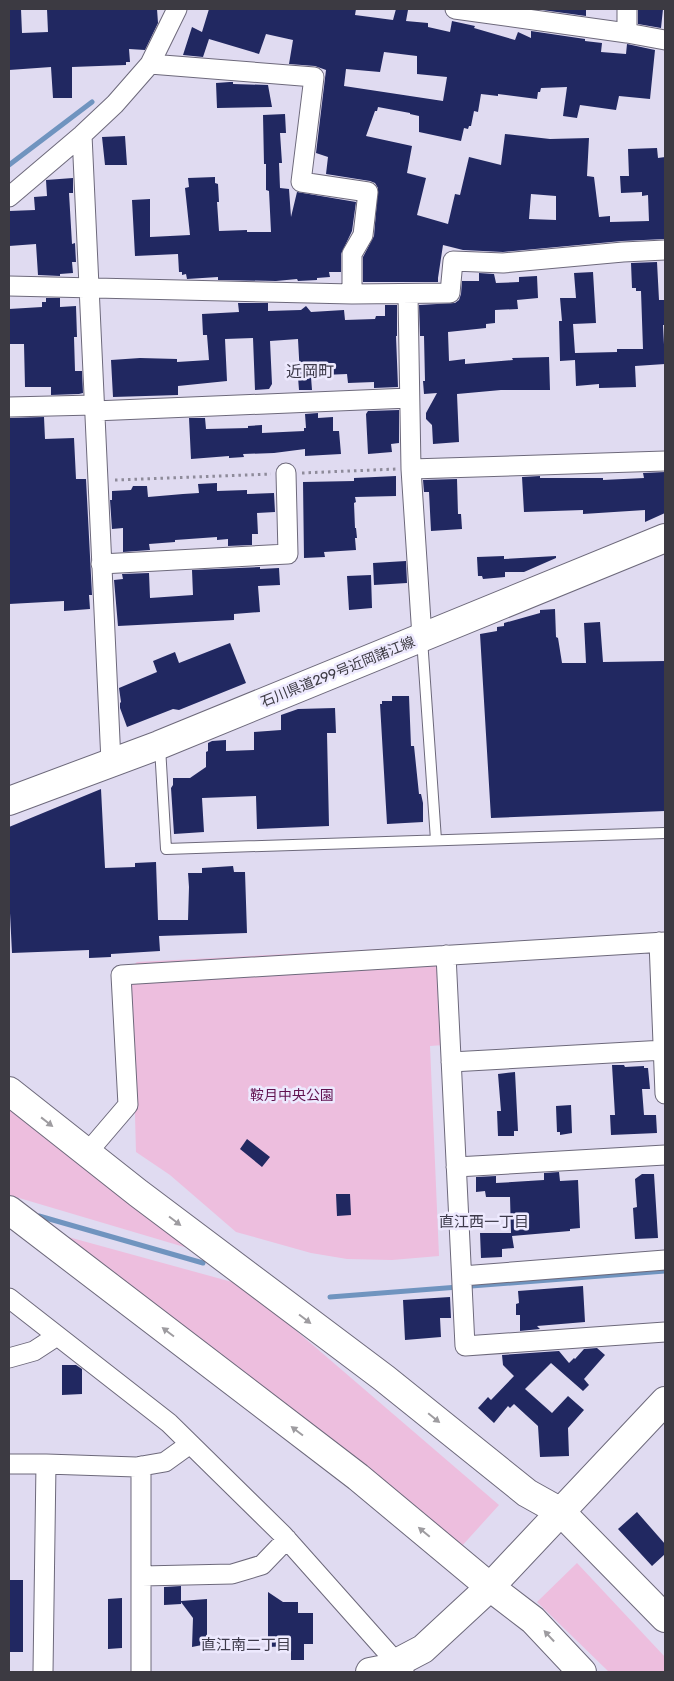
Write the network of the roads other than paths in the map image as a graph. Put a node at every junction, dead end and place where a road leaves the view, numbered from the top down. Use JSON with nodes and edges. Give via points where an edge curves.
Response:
{"nodes":[{"id":1,"x":177,"y":9,"type":"edge"},
{"id":2,"x":455,"y":9,"type":"edge"},
{"id":3,"x":627,"y":9,"type":"edge"},
{"id":4,"x":627,"y":33,"type":"junction"},
{"id":5,"x":665,"y":40,"type":"edge"},
{"id":6,"x":150,"y":64,"type":"junction"},
{"id":7,"x":82,"y":135,"type":"junction"},
{"id":8,"x":9,"y":197,"type":"edge"},
{"id":9,"x":665,"y":250,"type":"edge"},
{"id":10,"x":9,"y":286,"type":"edge"},
{"id":11,"x":88,"y":288,"type":"junction"},
{"id":12,"x":352,"y":294,"type":"junction"},
{"id":13,"x":408,"y":294,"type":"junction"},
{"id":14,"x":410,"y":398,"type":"junction"},
{"id":15,"x":9,"y":407,"type":"edge"},
{"id":16,"x":94,"y":408,"type":"junction"},
{"id":17,"x":665,"y":461,"type":"edge"},
{"id":18,"x":410,"y":469,"type":"junction"},
{"id":19,"x":286,"y":474,"type":"road end"},
{"id":20,"x":665,"y":538,"type":"edge"},
{"id":21,"x":101,"y":564,"type":"junction"},
{"id":22,"x":422,"y":637,"type":"junction"},
{"id":23,"x":159,"y":745,"type":"junction"},
{"id":24,"x":111,"y":762,"type":"junction"},
{"id":25,"x":9,"y":802,"type":"edge"},
{"id":26,"x":665,"y":834,"type":"edge"},
{"id":27,"x":436,"y":840,"type":"junction"},
{"id":28,"x":662,"y":942,"type":"edge"},
{"id":29,"x":446,"y":955,"type":"junction"},
{"id":30,"x":664,"y":1050,"type":"edge"},
{"id":31,"x":451,"y":1062,"type":"junction"},
{"id":32,"x":9,"y":1091,"type":"edge"},
{"id":33,"x":665,"y":1094,"type":"edge"},
{"id":34,"x":87,"y":1153,"type":"junction"},
{"id":35,"x":665,"y":1155,"type":"edge"},
{"id":36,"x":456,"y":1168,"type":"junction"},
{"id":37,"x":9,"y":1210,"type":"edge"},
{"id":38,"x":665,"y":1260,"type":"edge"},
{"id":39,"x":462,"y":1276,"type":"junction"},
{"id":40,"x":9,"y":1298,"type":"edge"},
{"id":41,"x":665,"y":1332,"type":"edge"},
{"id":42,"x":58,"y":1336,"type":"junction"},
{"id":43,"x":9,"y":1358,"type":"edge"},
{"id":44,"x":665,"y":1400,"type":"edge"},
{"id":45,"x":190,"y":1444,"type":"junction"},
{"id":46,"x":9,"y":1464,"type":"edge"},
{"id":47,"x":46,"y":1464,"type":"junction"},
{"id":48,"x":141,"y":1466,"type":"junction"},
{"id":49,"x":561,"y":1512,"type":"junction"},
{"id":50,"x":287,"y":1539,"type":"junction"},
{"id":51,"x":142,"y":1576,"type":"junction"},
{"id":52,"x":490,"y":1587,"type":"junction"},
{"id":53,"x":665,"y":1618,"type":"edge"},
{"id":54,"x":401,"y":1667,"type":"edge"},
{"id":55,"x":43,"y":1672,"type":"edge"},
{"id":56,"x":142,"y":1672,"type":"edge"},
{"id":57,"x":370,"y":1672,"type":"edge"},
{"id":58,"x":582,"y":1672,"type":"edge"}],
"edges":[{"from":1,"to":6,"type":"street"},
{"from":2,"to":4,"type":"street"},
{"from":3,"to":4,"type":"street"},
{"from":4,"to":5,"type":"street"},
{"from":6,"to":7,"type":"street"},
{"from":6,"to":12,"type":"street","via":[[314,77],[302,182],[368,192],[362,235],[352,254]]},
{"from":7,"to":8,"type":"street"},
{"from":7,"to":11,"type":"street"},
{"from":9,"to":13,"type":"street","via":[[503,263],[453,261],[450,293]]},
{"from":10,"to":11,"type":"street"},
{"from":11,"to":12,"type":"street"},
{"from":11,"to":16,"type":"street"},
{"from":12,"to":13,"type":"street"},
{"from":13,"to":14,"type":"street"},
{"from":14,"to":16,"type":"street"},
{"from":14,"to":18,"type":"street"},
{"from":15,"to":16,"type":"street"},
{"from":16,"to":21,"type":"street"},
{"from":17,"to":18,"type":"street"},
{"from":18,"to":22,"type":"street"},
{"from":19,"to":21,"type":"street","via":[[288,554]]},
{"from":20,"to":22,"type":"street","name":"石川県道299号近岡諸江線"},
{"from":21,"to":24,"type":"street"},
{"from":22,"to":23,"type":"street","name":"石川県道299号近岡諸江線"},
{"from":22,"to":27,"type":"lane"},
{"from":23,"to":24,"type":"street","name":"石川県道299号近岡諸江線"},
{"from":23,"to":27,"type":"lane","via":[[166,849]]},
{"from":24,"to":25,"type":"street","name":"石川県道299号近岡諸江線"},
{"from":26,"to":27,"type":"lane"},
{"from":28,"to":29,"type":"street"},
{"from":28,"to":30,"type":"street"},
{"from":29,"to":31,"type":"street"},
{"from":29,"to":34,"type":"street","via":[[121,974],[128,1106]]},
{"from":30,"to":31,"type":"street"},
{"from":30,"to":33,"type":"street"},
{"from":31,"to":36,"type":"street"},
{"from":32,"to":34,"type":"street","one_way":true},
{"from":34,"to":49,"type":"street","one_way":true,"via":[[384,1378],[527,1493]]},
{"from":35,"to":36,"type":"street"},
{"from":36,"to":39,"type":"street"},
{"from":52,"to":37,"type":"street","one_way":true,"via":[[358,1477]]},
{"from":38,"to":39,"type":"street"},
{"from":39,"to":41,"type":"street","via":[[465,1346]]},
{"from":40,"to":42,"type":"street"},
{"from":42,"to":43,"type":"street","via":[[34,1351]]},
{"from":42,"to":45,"type":"street","via":[[169,1423]]},
{"from":44,"to":49,"type":"street"},
{"from":45,"to":48,"type":"street","via":[[166,1462]]},
{"from":45,"to":50,"type":"street"},
{"from":46,"to":47,"type":"street"},
{"from":47,"to":48,"type":"street"},
{"from":47,"to":55,"type":"street"},
{"from":48,"to":51,"type":"street"},
{"from":49,"to":52,"type":"street"},
{"from":49,"to":53,"type":"street"},
{"from":50,"to":51,"type":"street","via":[[262,1565],[232,1574]]},
{"from":50,"to":54,"type":"street"},
{"from":51,"to":56,"type":"street"},
{"from":52,"to":54,"type":"street"},
{"from":58,"to":52,"type":"street","one_way":true,"via":[[533,1620]]},
{"from":54,"to":57,"type":"street"}]}
